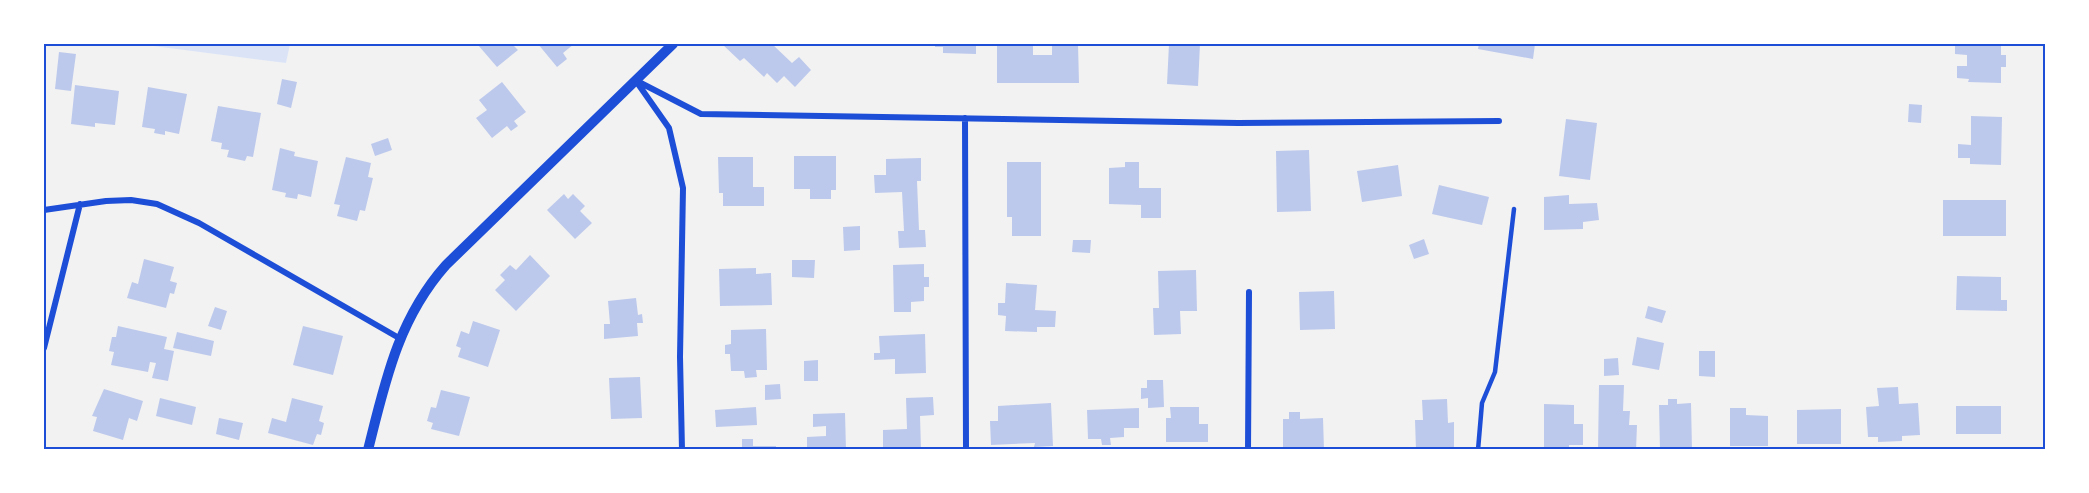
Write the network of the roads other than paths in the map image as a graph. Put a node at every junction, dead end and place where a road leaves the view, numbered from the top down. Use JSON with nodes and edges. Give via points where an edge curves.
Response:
{"nodes":[{"id":1,"x":673,"y":44,"type":"edge"},
{"id":2,"x":635,"y":80,"type":"junction"},
{"id":3,"x":965,"y":118,"type":"junction"},
{"id":4,"x":1499,"y":121,"type":"dead end"},
{"id":5,"x":80,"y":204,"type":"junction"},
{"id":6,"x":1514,"y":209,"type":"dead end"},
{"id":7,"x":44,"y":210,"type":"edge"},
{"id":8,"x":1250,"y":292,"type":"dead end"},
{"id":9,"x":399,"y":338,"type":"junction"},
{"id":10,"x":44,"y":348,"type":"edge"},
{"id":11,"x":368,"y":450,"type":"edge"},
{"id":12,"x":682,"y":450,"type":"edge"},
{"id":13,"x":966,"y":450,"type":"edge"},
{"id":14,"x":1248,"y":450,"type":"edge"},
{"id":15,"x":1478,"y":450,"type":"edge"}],
"edges":[{"from":1,"to":2,"type":"street"},
{"from":2,"to":3,"type":"street","via":[[701,114]]},
{"from":2,"to":9,"type":"street","via":[[446,266],[421,296]]},
{"from":2,"to":12,"type":"street","via":[[669,128],[683,188]]},
{"from":3,"to":4,"type":"street","via":[[1238,123]]},
{"from":3,"to":13,"type":"street"},
{"from":5,"to":7,"type":"street"},
{"from":5,"to":9,"type":"street","via":[[131,200],[177,212]]},
{"from":5,"to":10,"type":"street"},
{"from":6,"to":15,"type":"lane","via":[[1495,372],[1482,403]]},
{"from":8,"to":14,"type":"street"},
{"from":9,"to":11,"type":"street"}]}
